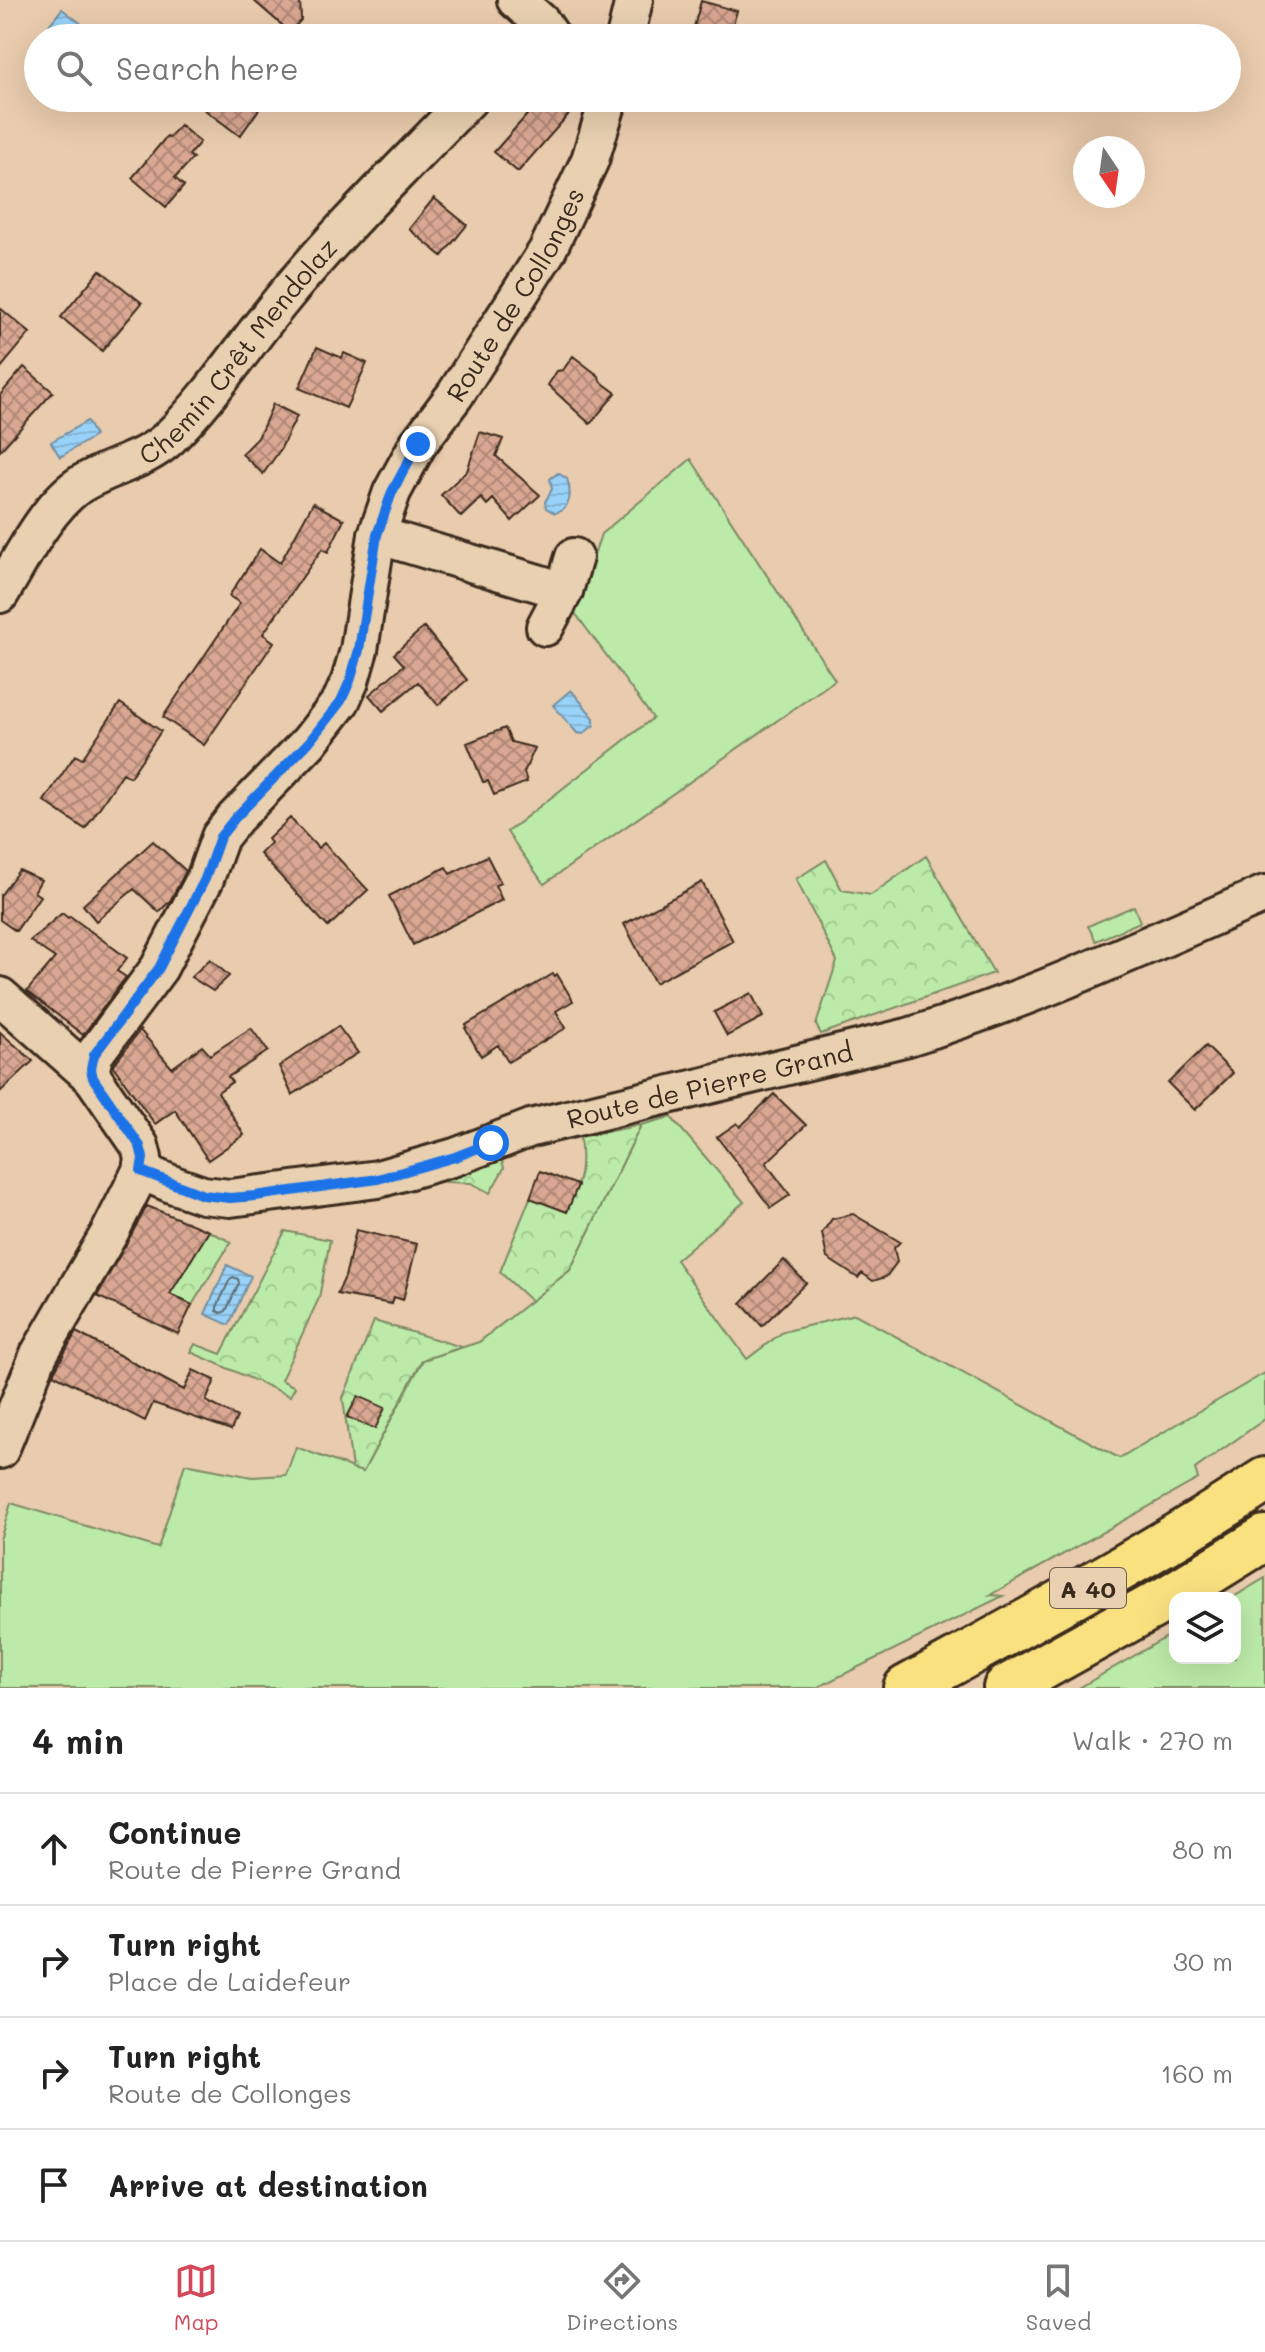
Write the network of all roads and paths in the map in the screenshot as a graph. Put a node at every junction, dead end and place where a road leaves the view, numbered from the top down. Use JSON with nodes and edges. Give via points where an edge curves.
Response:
{"nodes":[{"id":1,"x":634,"y":0,"type":"edge"},
{"id":2,"x":628,"y":24,"type":"edge"},
{"id":3,"x":457,"y":112,"type":"edge"},
{"id":4,"x":600,"y":112,"type":"edge"},
{"id":5,"x":377,"y":535,"type":"junction"},
{"id":6,"x":1,"y":590,"type":"edge"},
{"id":7,"x":545,"y":627,"type":"dead end"},
{"id":8,"x":1265,"y":894,"type":"edge"},
{"id":9,"x":0,"y":996,"type":"edge"},
{"id":10,"x":92,"y":1070,"type":"junction"},
{"id":11,"x":141,"y":1171,"type":"junction"},
{"id":12,"x":0,"y":1450,"type":"edge"},
{"id":13,"x":1265,"y":1480,"type":"edge"},
{"id":14,"x":1265,"y":1538,"type":"edge"},
{"id":15,"x":906,"y":1688,"type":"edge"},
{"id":16,"x":1006,"y":1688,"type":"edge"}],
"edges":[{"from":1,"to":2,"type":"street"},
{"from":3,"to":6,"type":"street","name":"Chemin Crêt Mendolaz","via":[[279,302],[234,364],[166,441],[66,495]]},
{"from":4,"to":5,"type":"street","name":"Route de Collonges","via":[[590,160],[547,251],[402,470]]},
{"from":5,"to":7,"type":"street","via":[[569,574]]},
{"from":5,"to":10,"type":"street","name":"Route de Collonges","via":[[359,650],[341,701],[220,837],[205,879],[159,968],[94,1055]]},
{"from":8,"to":11,"type":"street","name":"Route de Pierre Grand","via":[[950,1024],[531,1128],[378,1179],[230,1198],[203,1195]]},
{"from":9,"to":10,"type":"street"},
{"from":10,"to":11,"type":"street","via":[[140,1146]]},
{"from":11,"to":12,"type":"street","via":[[39,1354]]},
{"from":13,"to":15,"type":"highway","number":"A 40","via":[[1144,1555]]},
{"from":14,"to":16,"type":"highway","number":"A 40"}]}
